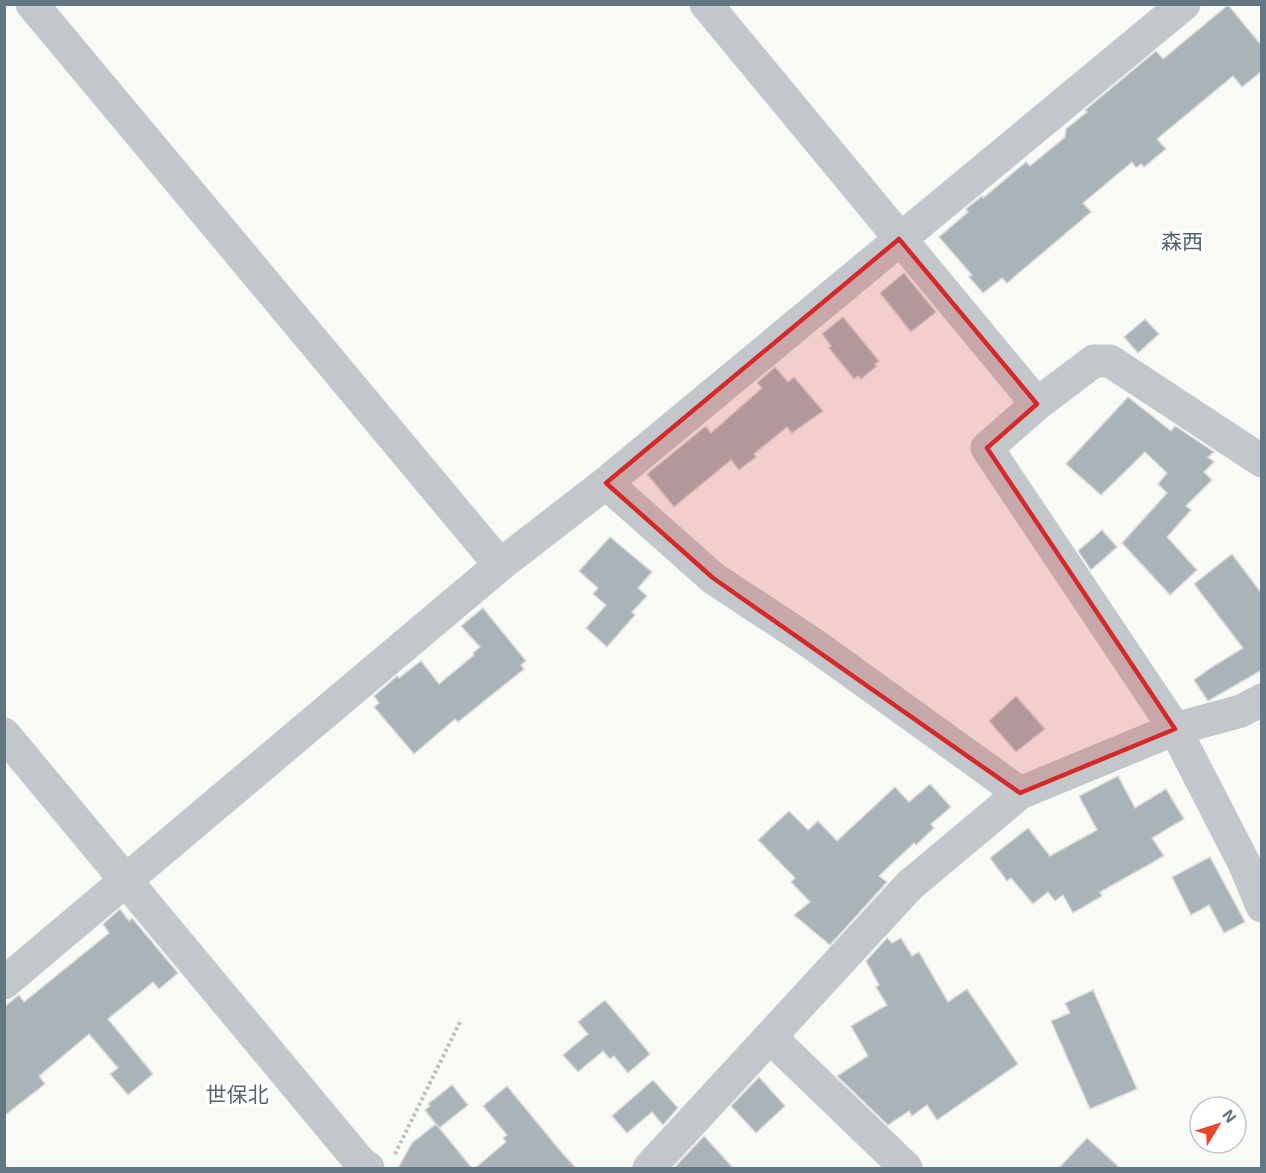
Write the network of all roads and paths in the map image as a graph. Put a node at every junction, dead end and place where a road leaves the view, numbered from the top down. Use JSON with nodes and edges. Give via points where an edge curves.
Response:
{"nodes":[{"id":1,"x":32,"y":4,"type":"edge"},
{"id":2,"x":706,"y":4,"type":"edge"},
{"id":3,"x":1184,"y":4,"type":"edge"},
{"id":4,"x":899,"y":239,"type":"junction"},
{"id":5,"x":1037,"y":404,"type":"junction"},
{"id":6,"x":1262,"y":461,"type":"edge"},
{"id":7,"x":606,"y":483,"type":"junction"},
{"id":8,"x":500,"y":566,"type":"junction"},
{"id":9,"x":1262,"y":700,"type":"edge"},
{"id":10,"x":1175,"y":729,"type":"junction"},
{"id":11,"x":4,"y":734,"type":"edge"},
{"id":12,"x":1020,"y":794,"type":"junction"},
{"id":13,"x":127,"y":881,"type":"junction"},
{"id":14,"x":1262,"y":906,"type":"edge"},
{"id":15,"x":4,"y":983,"type":"edge"},
{"id":16,"x":460,"y":1022,"type":"dead end"},
{"id":17,"x":770,"y":1037,"type":"junction"},
{"id":18,"x":381,"y":1163,"type":"edge"},
{"id":19,"x":649,"y":1168,"type":"edge"},
{"id":20,"x":906,"y":1168,"type":"edge"}],
"edges":[{"from":1,"to":8,"type":"street"},
{"from":2,"to":4,"type":"street"},
{"from":3,"to":4,"type":"street"},
{"from":4,"to":5,"type":"street"},
{"from":4,"to":7,"type":"street"},
{"from":5,"to":6,"type":"street","via":[[1094,361],[1110,361]]},
{"from":5,"to":10,"type":"street","via":[[987,448]]},
{"from":7,"to":8,"type":"street"},
{"from":7,"to":12,"type":"street","via":[[713,578],[813,644]]},
{"from":8,"to":13,"type":"street"},
{"from":9,"to":10,"type":"street","via":[[1241,711]]},
{"from":10,"to":12,"type":"street"},
{"from":10,"to":14,"type":"street"},
{"from":11,"to":13,"type":"street"},
{"from":12,"to":17,"type":"street","via":[[910,885]]},
{"from":13,"to":15,"type":"street"},
{"from":13,"to":18,"type":"street","via":[[360,1162]]},
{"from":16,"to":18,"type":"path"},
{"from":17,"to":19,"type":"street"},
{"from":17,"to":20,"type":"street"}]}
